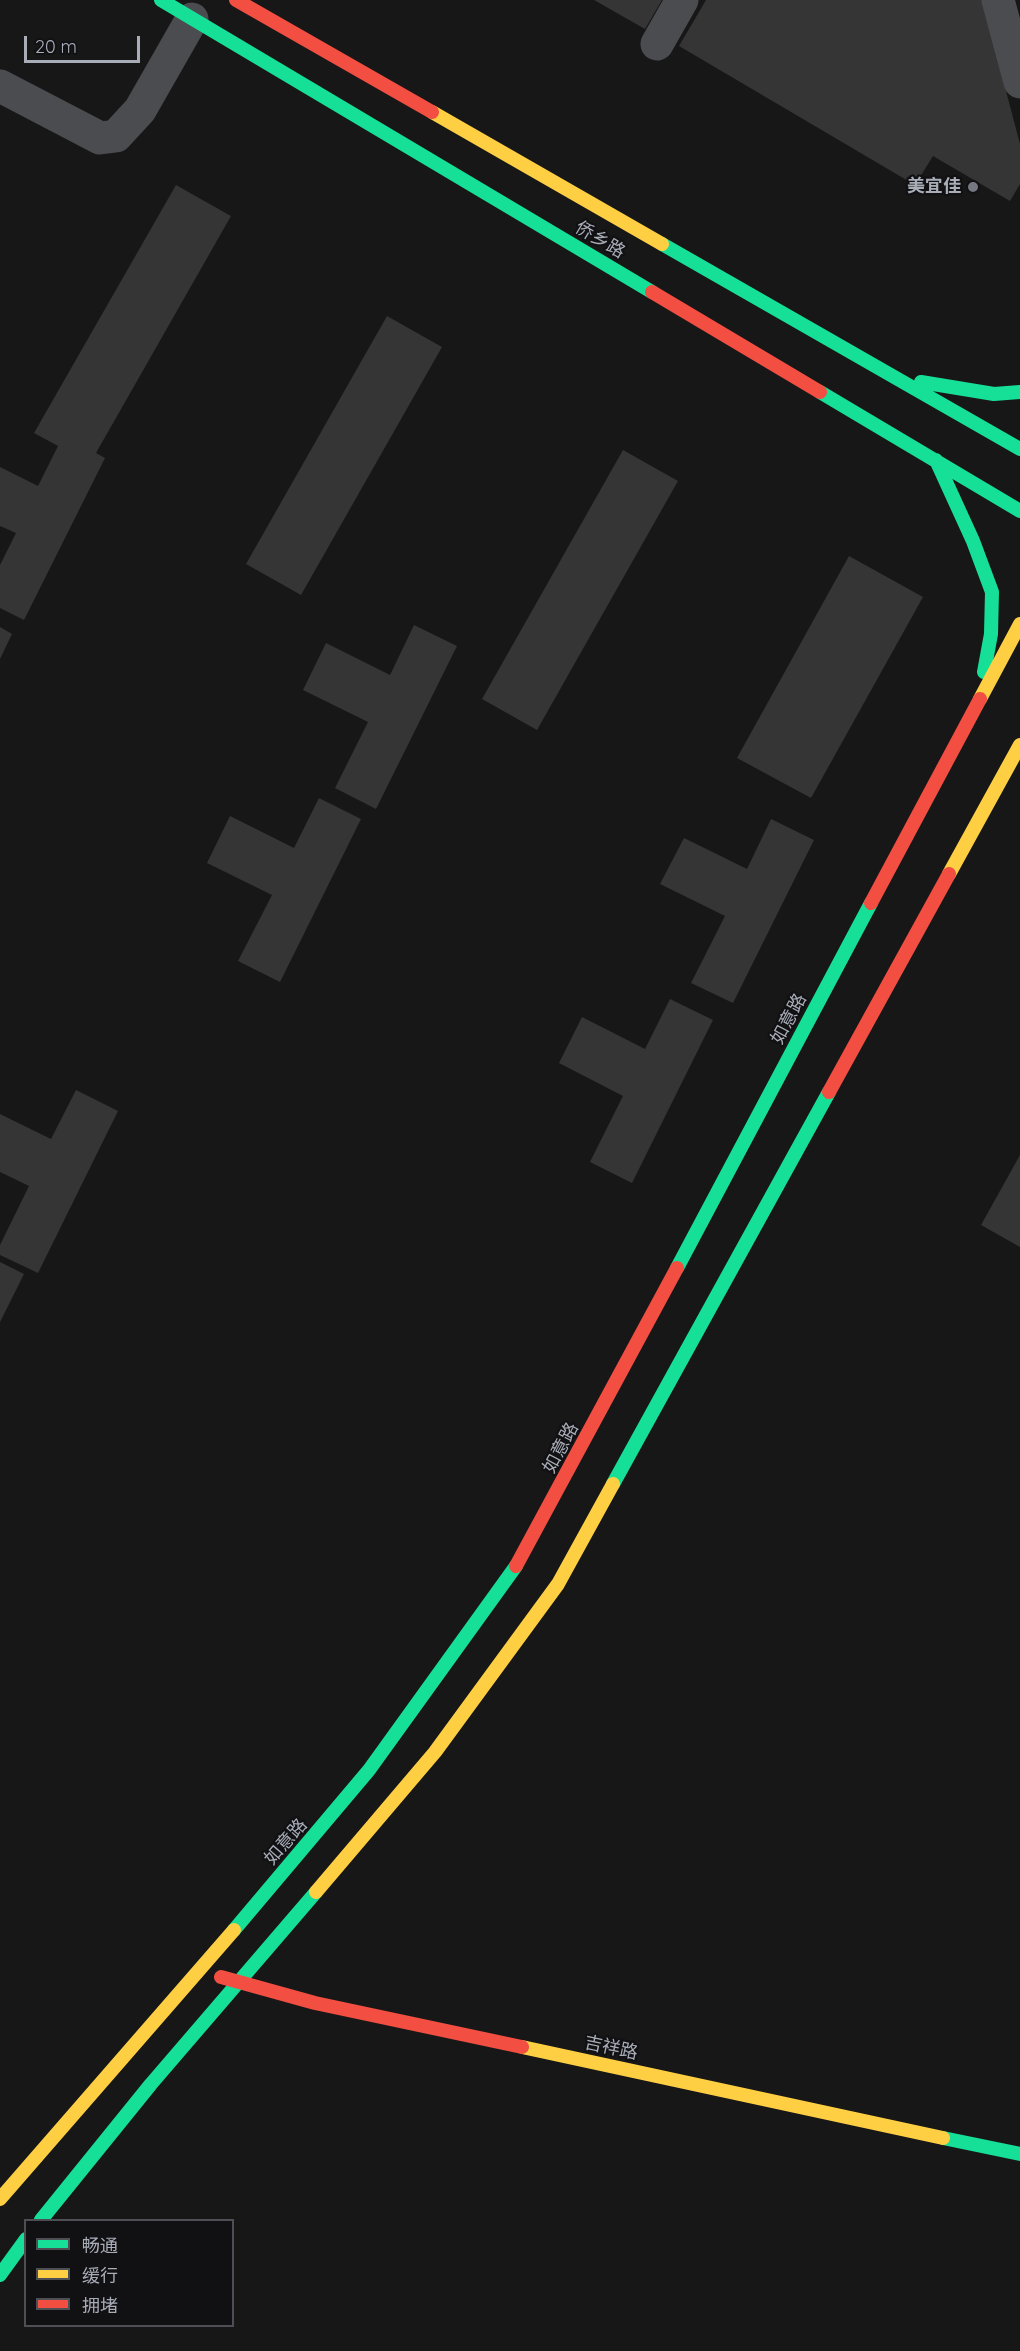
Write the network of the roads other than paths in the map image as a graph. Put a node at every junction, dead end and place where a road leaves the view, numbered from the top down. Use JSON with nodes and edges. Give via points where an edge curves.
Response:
{"nodes":[{"id":1,"x":161,"y":0,"type":"edge"},
{"id":2,"x":236,"y":0,"type":"edge"},
{"id":3,"x":682,"y":0,"type":"edge"},
{"id":4,"x":998,"y":0,"type":"edge"},
{"id":5,"x":192,"y":19,"type":"junction"},
{"id":6,"x":657,"y":44,"type":"dead end"},
{"id":7,"x":1020,"y":82,"type":"edge"},
{"id":8,"x":0,"y":86,"type":"edge"},
{"id":9,"x":898,"y":378,"type":"junction"},
{"id":10,"x":1020,"y":392,"type":"edge"},
{"id":11,"x":1020,"y":449,"type":"edge"},
{"id":12,"x":936,"y":460,"type":"junction"},
{"id":13,"x":1020,"y":512,"type":"edge"},
{"id":14,"x":1020,"y":624,"type":"edge"},
{"id":15,"x":979,"y":702,"type":"junction"},
{"id":16,"x":1020,"y":746,"type":"edge"},
{"id":17,"x":196,"y":1971,"type":"junction"},
{"id":18,"x":240,"y":1982,"type":"junction"},
{"id":19,"x":1020,"y":2154,"type":"edge"},
{"id":20,"x":0,"y":2199,"type":"edge"},
{"id":21,"x":42,"y":2219,"type":"edge"},
{"id":22,"x":24,"y":2242,"type":"edge"},
{"id":23,"x":0,"y":2276,"type":"edge"}],
"edges":[{"from":1,"to":5,"type":"street","name":"侨乡路"},
{"from":2,"to":9,"type":"street","name":"侨乡路"},
{"from":3,"to":6,"type":"street"},
{"from":4,"to":7,"type":"street"},
{"from":5,"to":8,"type":"street","via":[[140,110],[116,136],[100,138]]},
{"from":5,"to":12,"type":"street","name":"侨乡路"},
{"from":9,"to":10,"type":"street","via":[[994,394]]},
{"from":9,"to":11,"type":"street","name":"侨乡路"},
{"from":12,"to":13,"type":"street","name":"侨乡路"},
{"from":12,"to":15,"type":"street","via":[[992,592],[991,634]]},
{"from":14,"to":15,"type":"street","name":"如意路"},
{"from":15,"to":17,"type":"street","name":"如意路","via":[[527,1550],[433,1689],[312,1840]]},
{"from":16,"to":18,"type":"street","via":[[558,1584],[435,1752]]},
{"from":17,"to":18,"type":"street","name":"吉祥路"},
{"from":17,"to":20,"type":"street","name":"如意路","via":[[74,2108]]},
{"from":18,"to":19,"type":"street","name":"吉祥路","via":[[327,2006]]},
{"from":18,"to":21,"type":"street"},
{"from":22,"to":23,"type":"street"}]}
